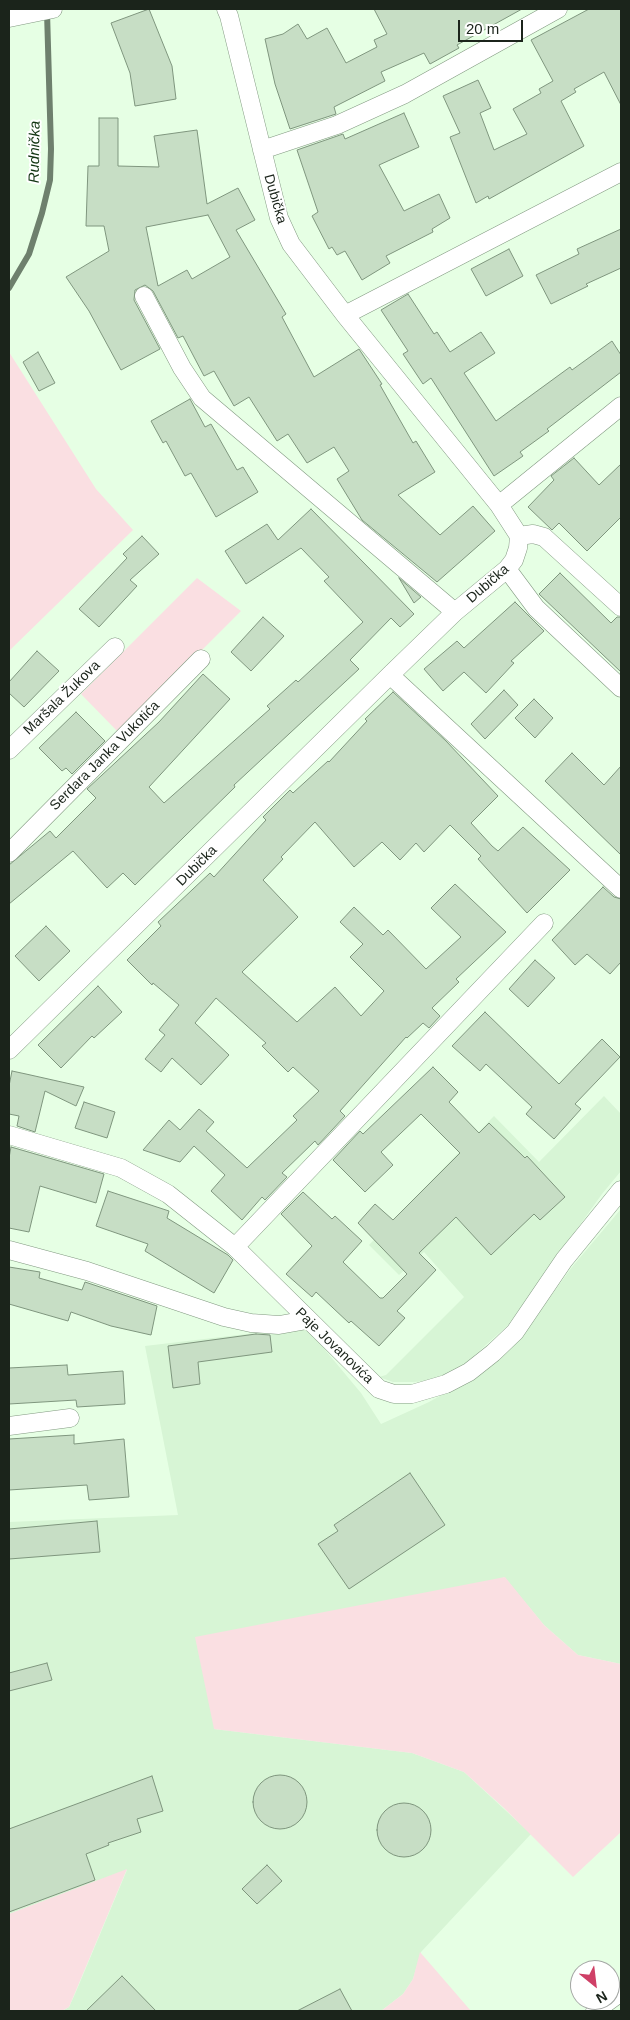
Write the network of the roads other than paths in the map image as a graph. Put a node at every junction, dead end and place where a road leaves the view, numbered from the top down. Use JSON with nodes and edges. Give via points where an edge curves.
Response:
{"nodes":[{"id":1,"x":53,"y":9,"type":"edge"},
{"id":2,"x":558,"y":9,"type":"edge"},
{"id":3,"x":233,"y":11,"type":"edge"},
{"id":4,"x":17,"y":16,"type":"edge"},
{"id":5,"x":262,"y":150,"type":"junction"},
{"id":6,"x":621,"y":172,"type":"edge"},
{"id":7,"x":144,"y":296,"type":"dead end"},
{"id":8,"x":345,"y":315,"type":"junction"},
{"id":9,"x":621,"y":406,"type":"edge"},
{"id":10,"x":499,"y":505,"type":"junction"},
{"id":11,"x":519,"y":536,"type":"junction"},
{"id":12,"x":507,"y":569,"type":"junction"},
{"id":13,"x":621,"y":607,"type":"edge"},
{"id":14,"x":455,"y":612,"type":"junction"},
{"id":15,"x":115,"y":647,"type":"dead end"},
{"id":16,"x":201,"y":659,"type":"dead end"},
{"id":17,"x":390,"y":675,"type":"junction"},
{"id":18,"x":621,"y":688,"type":"edge"},
{"id":19,"x":9,"y":750,"type":"edge"},
{"id":20,"x":9,"y":853,"type":"edge"},
{"id":21,"x":621,"y":889,"type":"edge"},
{"id":22,"x":544,"y":923,"type":"dead end"},
{"id":23,"x":9,"y":1050,"type":"edge"},
{"id":24,"x":9,"y":1135,"type":"edge"},
{"id":25,"x":621,"y":1190,"type":"edge"},
{"id":26,"x":235,"y":1247,"type":"junction"},
{"id":27,"x":9,"y":1250,"type":"edge"},
{"id":28,"x":307,"y":1320,"type":"junction"},
{"id":29,"x":70,"y":1418,"type":"dead end"},
{"id":30,"x":9,"y":1426,"type":"edge"},
{"id":31,"x":621,"y":1992,"type":"edge"},
{"id":32,"x":595,"y":2011,"type":"edge"}],
"edges":[{"from":1,"to":4,"type":"street"},
{"from":2,"to":5,"type":"street","via":[[405,94],[337,125]]},
{"from":3,"to":5,"type":"street","name":"Dubička"},
{"from":5,"to":8,"type":"street","name":"Dubička","via":[[279,218],[291,244]]},
{"from":6,"to":8,"type":"street"},
{"from":7,"to":14,"type":"street","via":[[182,368],[202,398]]},
{"from":8,"to":10,"type":"street","name":"Dubička"},
{"from":9,"to":10,"type":"street"},
{"from":10,"to":11,"type":"street","name":"Dubička"},
{"from":11,"to":12,"type":"street","name":"Dubička","via":[[517,554]]},
{"from":11,"to":13,"type":"street","via":[[533,534],[544,537]]},
{"from":12,"to":14,"type":"street","name":"Dubička"},
{"from":12,"to":18,"type":"street","via":[[536,608]]},
{"from":14,"to":17,"type":"street","name":"Dubička"},
{"from":15,"to":19,"type":"street","name":"Maršala Žukova"},
{"from":16,"to":20,"type":"street","name":"Serdara Janka Vukotića"},
{"from":17,"to":21,"type":"street"},
{"from":17,"to":23,"type":"street","name":"Dubička"},
{"from":22,"to":26,"type":"street"},
{"from":24,"to":26,"type":"street","name":"Paje Jovanovića","via":[[121,1168],[146,1180]]},
{"from":25,"to":28,"type":"street","name":"Paje Jovanovića","via":[[564,1260],[515,1332],[469,1372],[446,1384],[412,1394],[394,1394],[380,1389]]},
{"from":26,"to":28,"type":"street","name":"Paje Jovanovića"},
{"from":27,"to":28,"type":"street","via":[[87,1271],[224,1317],[280,1325]]},
{"from":29,"to":30,"type":"street"},
{"from":31,"to":32,"type":"street"}]}
